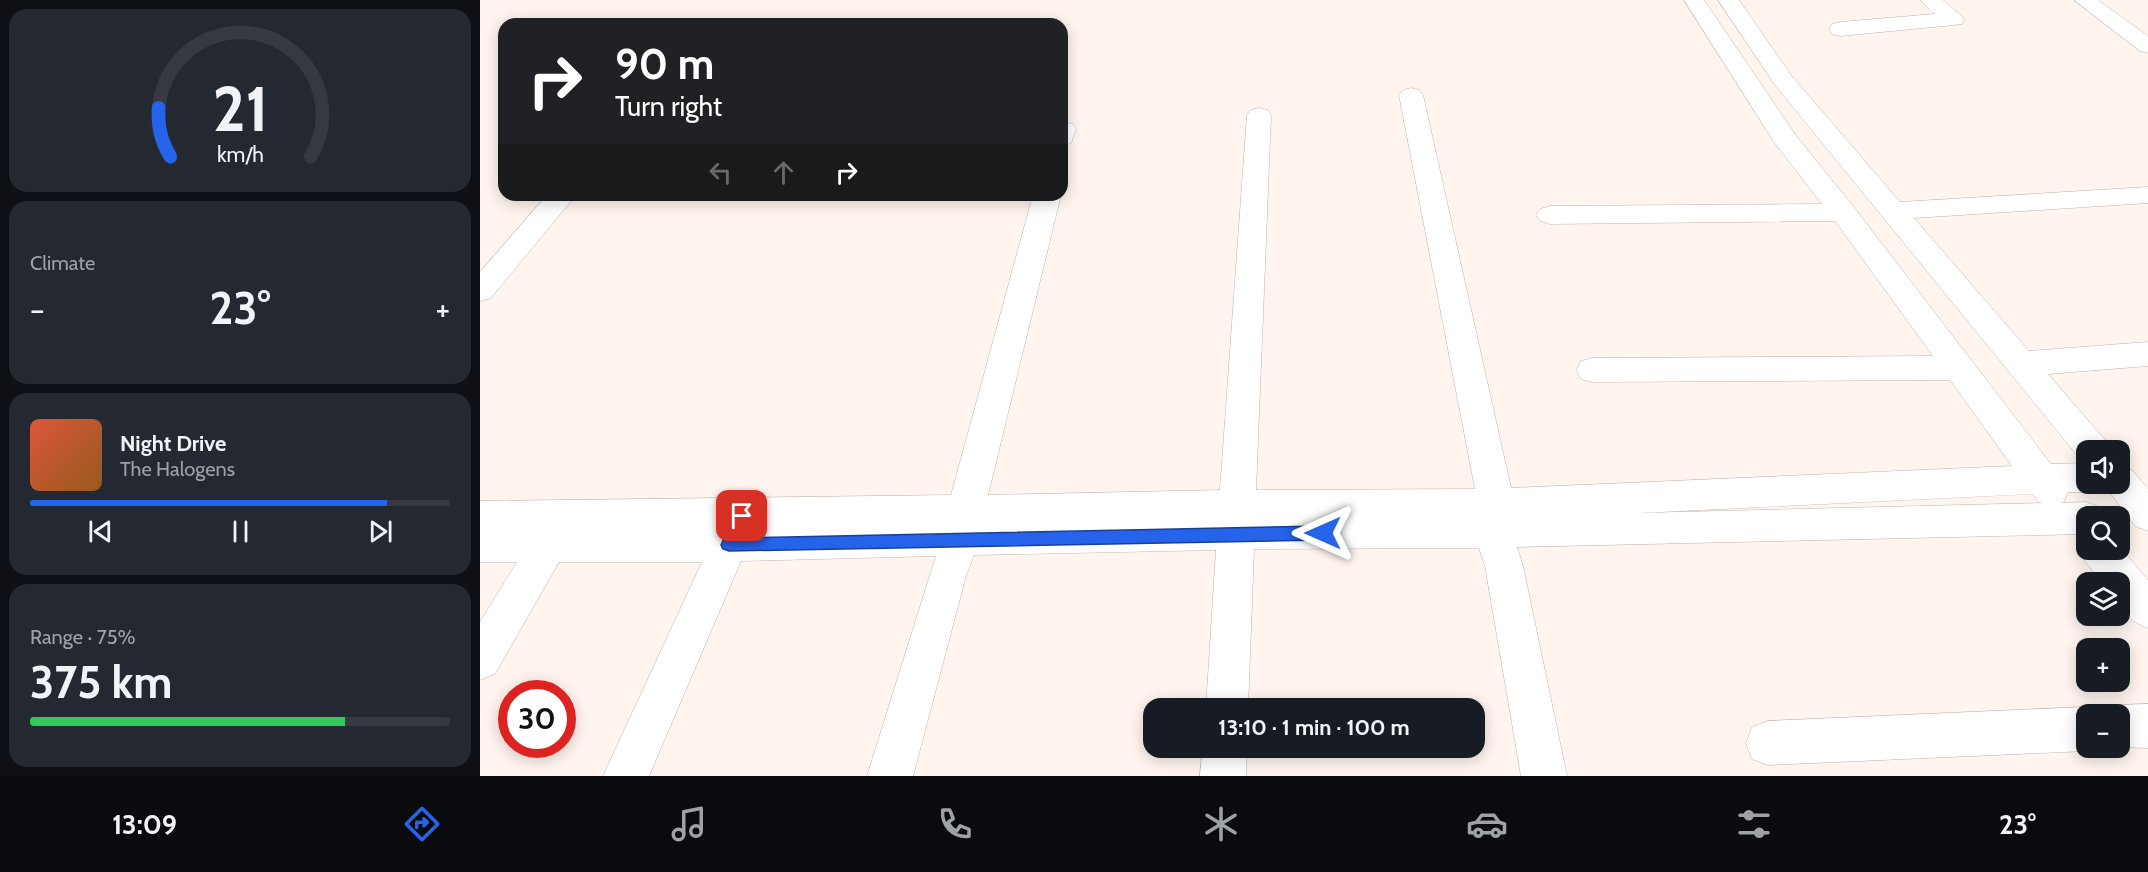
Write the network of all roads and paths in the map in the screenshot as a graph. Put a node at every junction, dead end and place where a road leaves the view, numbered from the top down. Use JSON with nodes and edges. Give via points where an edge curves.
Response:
{"nodes":[{"id":1,"x":1694,"y":0,"type":"edge"},
{"id":2,"x":1728,"y":0,"type":"edge"},
{"id":3,"x":1930,"y":0,"type":"edge"},
{"id":4,"x":2084,"y":0,"type":"edge"},
{"id":5,"x":2148,"y":28,"type":"edge"},
{"id":6,"x":1840,"y":29,"type":"dead end"},
{"id":7,"x":2126,"y":30,"type":"junction"},
{"id":8,"x":2148,"y":46,"type":"edge"},
{"id":9,"x":1411,"y":96,"type":"dead end"},
{"id":10,"x":1259,"y":115,"type":"dead end"},
{"id":11,"x":2148,"y":195,"type":"edge"},
{"id":12,"x":557,"y":201,"type":"edge"},
{"id":13,"x":1045,"y":201,"type":"edge"},
{"id":14,"x":1891,"y":211,"type":"junction"},
{"id":15,"x":1843,"y":212,"type":"junction"},
{"id":16,"x":1550,"y":215,"type":"dead end"},
{"id":17,"x":480,"y":291,"type":"edge"},
{"id":18,"x":2148,"y":354,"type":"edge"},
{"id":19,"x":2021,"y":364,"type":"junction"},
{"id":20,"x":1958,"y":368,"type":"junction"},
{"id":21,"x":1593,"y":370,"type":"dead end"},
{"id":22,"x":2085,"y":440,"type":"edge"},
{"id":23,"x":2148,"y":474,"type":"edge"},
{"id":24,"x":2076,"y":477,"type":"edge"},
{"id":25,"x":2130,"y":477,"type":"edge"},
{"id":26,"x":2041,"y":478,"type":"junction"},
{"id":27,"x":2130,"y":492,"type":"edge"},
{"id":28,"x":2148,"y":515,"type":"edge"},
{"id":29,"x":2130,"y":516,"type":"edge"},
{"id":30,"x":480,"y":517,"type":"edge"},
{"id":31,"x":2076,"y":517,"type":"edge"},
{"id":32,"x":1495,"y":518,"type":"junction"},
{"id":33,"x":1237,"y":519,"type":"junction"},
{"id":34,"x":2076,"y":524,"type":"edge"},
{"id":35,"x":964,"y":526,"type":"junction"},
{"id":36,"x":735,"y":530,"type":"junction"},
{"id":37,"x":480,"y":546,"type":"edge"},
{"id":38,"x":548,"y":546,"type":"junction"},
{"id":39,"x":2107,"y":560,"type":"edge"},
{"id":40,"x":2148,"y":609,"type":"edge"},
{"id":41,"x":480,"y":660,"type":"edge"},
{"id":42,"x":1228,"y":698,"type":"edge"},
{"id":43,"x":2148,"y":726,"type":"edge"},
{"id":44,"x":2130,"y":727,"type":"edge"},
{"id":45,"x":2076,"y":729,"type":"edge"},
{"id":46,"x":1768,"y":743,"type":"dead end"},
{"id":47,"x":1224,"y":758,"type":"edge"},
{"id":48,"x":626,"y":776,"type":"edge"},
{"id":49,"x":890,"y":776,"type":"edge"},
{"id":50,"x":1223,"y":776,"type":"edge"},
{"id":51,"x":1544,"y":776,"type":"edge"}],
"edges":[{"from":1,"to":15,"type":"street","via":[[1786,142]]},
{"from":2,"to":14,"type":"street","via":[[1783,80]]},
{"from":3,"to":6,"type":"street","via":[[1954,19]]},
{"from":4,"to":7,"type":"street"},
{"from":5,"to":7,"type":"street"},
{"from":7,"to":8,"type":"street"},
{"from":9,"to":32,"type":"street"},
{"from":10,"to":33,"type":"street"},
{"from":11,"to":14,"type":"street"},
{"from":12,"to":17,"type":"street"},
{"from":13,"to":35,"type":"street","via":[[972,481]]},
{"from":14,"to":19,"type":"street"},
{"from":15,"to":16,"type":"street"},
{"from":15,"to":20,"type":"street"},
{"from":18,"to":19,"type":"street"},
{"from":19,"to":22,"type":"street"},
{"from":20,"to":21,"type":"street"},
{"from":20,"to":26,"type":"street"},
{"from":23,"to":25,"type":"street"},
{"from":24,"to":26,"type":"street"},
{"from":26,"to":31,"type":"street"},
{"from":26,"to":32,"type":"street"},
{"from":27,"to":28,"type":"street"},
{"from":28,"to":29,"type":"street"},
{"from":30,"to":36,"type":"street"},
{"from":32,"to":33,"type":"street"},
{"from":32,"to":34,"type":"street"},
{"from":32,"to":51,"type":"street"},
{"from":33,"to":35,"type":"street"},
{"from":33,"to":42,"type":"street"},
{"from":35,"to":36,"type":"street"},
{"from":35,"to":49,"type":"street","via":[[946,576]]},
{"from":36,"to":38,"type":"street"},
{"from":36,"to":48,"type":"street"},
{"from":37,"to":38,"type":"street"},
{"from":38,"to":41,"type":"street"},
{"from":39,"to":40,"type":"street"},
{"from":43,"to":44,"type":"street"},
{"from":45,"to":46,"type":"street"},
{"from":47,"to":50,"type":"street"}]}
